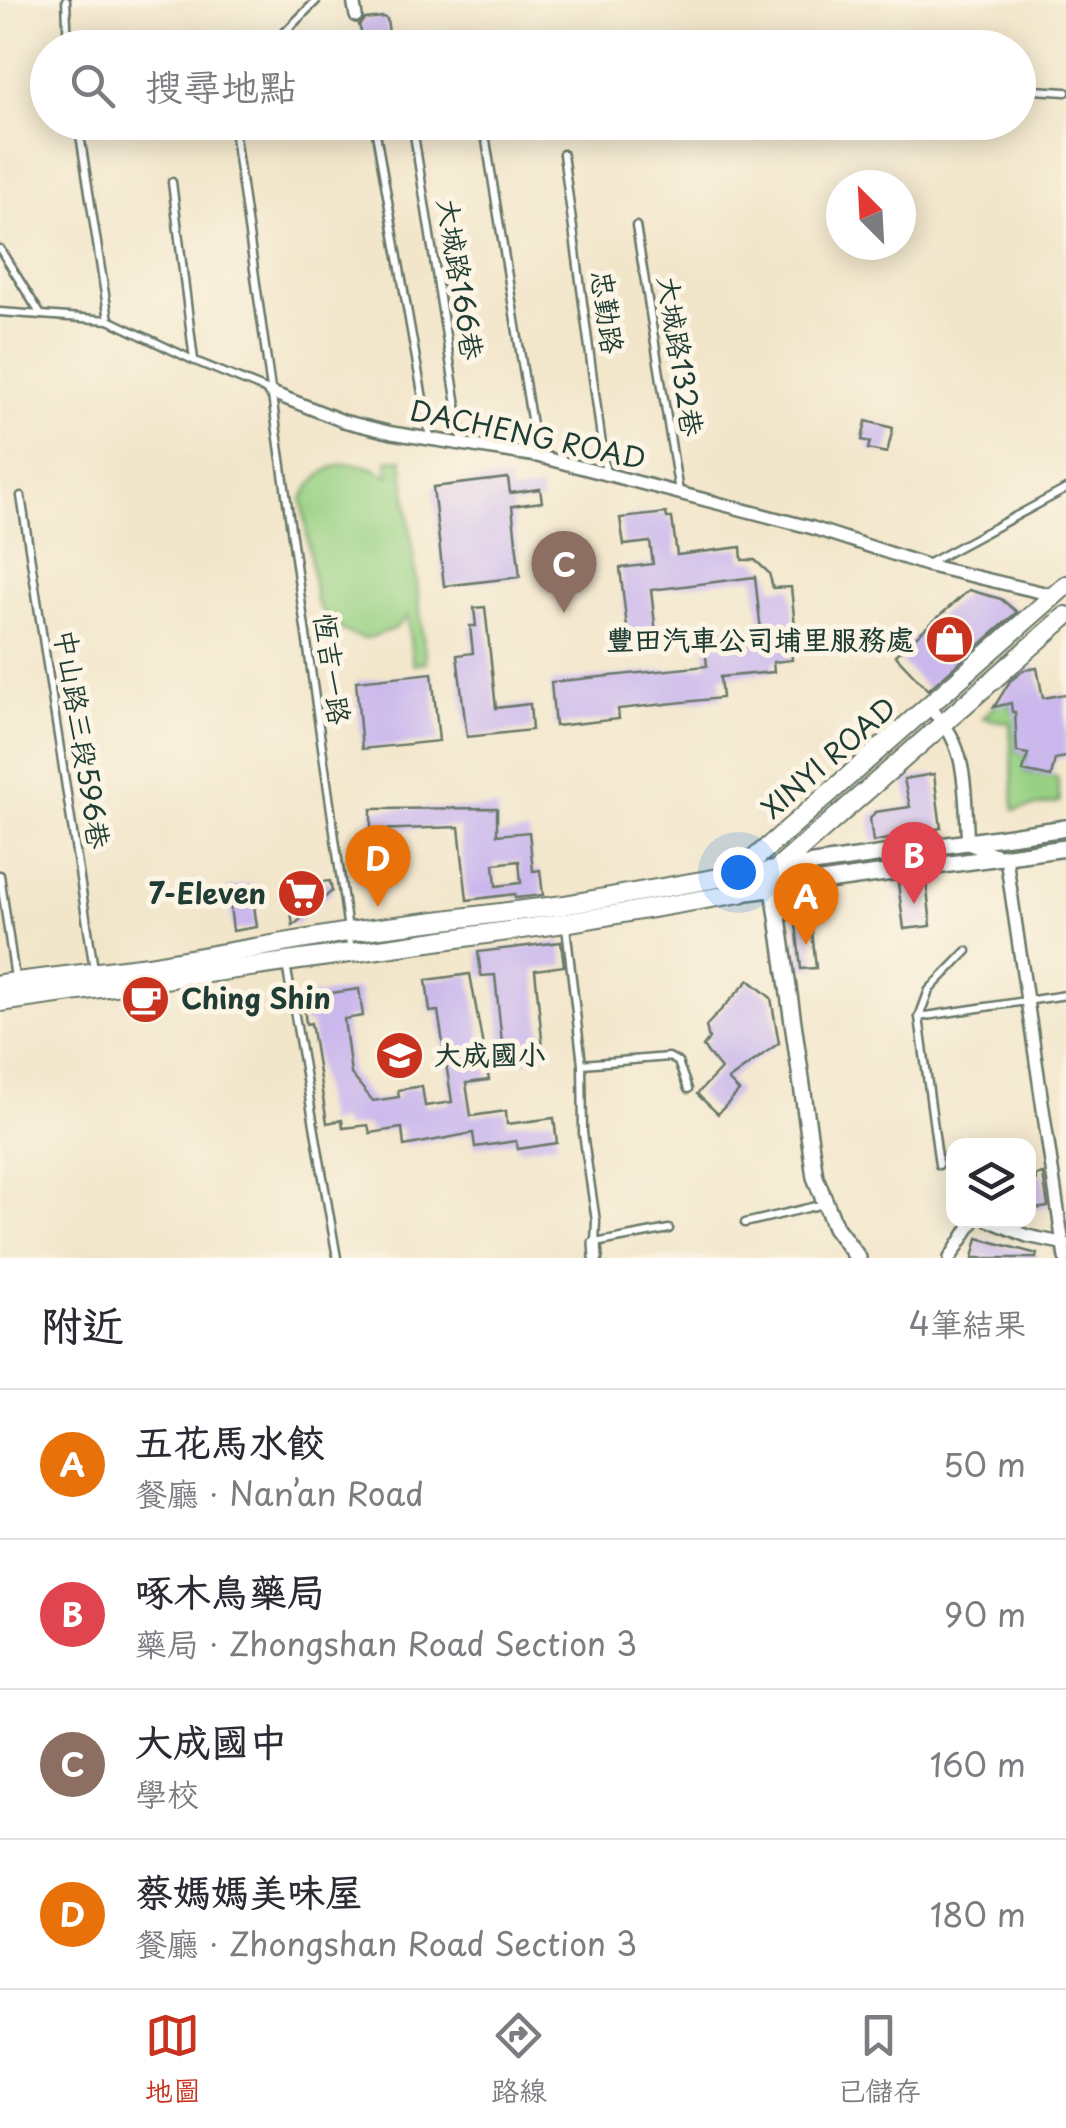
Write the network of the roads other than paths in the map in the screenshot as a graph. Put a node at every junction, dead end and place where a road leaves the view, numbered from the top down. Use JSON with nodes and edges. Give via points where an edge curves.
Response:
{"nodes":[{"id":1,"x":66,"y":0,"type":"edge"},
{"id":2,"x":318,"y":0,"type":"edge"},
{"id":3,"x":353,"y":0,"type":"edge"},
{"id":4,"x":356,"y":16,"type":"dead end"},
{"id":5,"x":67,"y":30,"type":"edge"},
{"id":6,"x":287,"y":30,"type":"edge"},
{"id":7,"x":1036,"y":90,"type":"edge"},
{"id":8,"x":1066,"y":92,"type":"edge"},
{"id":9,"x":81,"y":140,"type":"edge"},
{"id":10,"x":235,"y":140,"type":"edge"},
{"id":11,"x":377,"y":140,"type":"edge"},
{"id":12,"x":415,"y":140,"type":"edge"},
{"id":13,"x":486,"y":140,"type":"edge"},
{"id":14,"x":563,"y":154,"type":"dead end"},
{"id":15,"x":172,"y":182,"type":"dead end"},
{"id":16,"x":636,"y":226,"type":"dead end"},
{"id":17,"x":0,"y":249,"type":"edge"},
{"id":18,"x":0,"y":312,"type":"edge"},
{"id":19,"x":41,"y":314,"type":"junction"},
{"id":20,"x":109,"y":320,"type":"junction"},
{"id":21,"x":194,"y":361,"type":"junction"},
{"id":22,"x":270,"y":392,"type":"junction"},
{"id":23,"x":430,"y":439,"type":"junction"},
{"id":24,"x":463,"y":444,"type":"junction"},
{"id":25,"x":537,"y":456,"type":"junction"},
{"id":26,"x":606,"y":476,"type":"junction"},
{"id":27,"x":1066,"y":489,"type":"edge"},
{"id":28,"x":680,"y":493,"type":"junction"},
{"id":29,"x":21,"y":496,"type":"dead end"},
{"id":30,"x":926,"y":565,"type":"junction"},
{"id":31,"x":1062,"y":592,"type":"edge"},
{"id":32,"x":1066,"y":616,"type":"edge"},
{"id":33,"x":928,"y":708,"type":"junction"},
{"id":34,"x":945,"y":721,"type":"junction"},
{"id":35,"x":1066,"y":828,"type":"edge"},
{"id":36,"x":968,"y":844,"type":"junction"},
{"id":37,"x":1066,"y":848,"type":"edge"},
{"id":38,"x":1006,"y":858,"type":"junction"},
{"id":39,"x":0,"y":875,"type":"edge"},
{"id":40,"x":775,"y":879,"type":"junction"},
{"id":41,"x":739,"y":884,"type":"junction"},
{"id":42,"x":564,"y":914,"type":"junction"},
{"id":43,"x":348,"y":932,"type":"junction"},
{"id":44,"x":967,"y":951,"type":"dead end"},
{"id":45,"x":351,"y":952,"type":"junction"},
{"id":46,"x":285,"y":960,"type":"junction"},
{"id":47,"x":95,"y":981,"type":"junction"},
{"id":48,"x":8,"y":983,"type":"edge"},
{"id":49,"x":1066,"y":996,"type":"edge"},
{"id":50,"x":0,"y":1002,"type":"edge"},
{"id":51,"x":1030,"y":1002,"type":"junction"},
{"id":52,"x":919,"y":1017,"type":"junction"},
{"id":53,"x":582,"y":1064,"type":"junction"},
{"id":54,"x":688,"y":1089,"type":"dead end"},
{"id":55,"x":939,"y":1166,"type":"dead end"},
{"id":56,"x":826,"y":1203,"type":"junction"},
{"id":57,"x":745,"y":1223,"type":"dead end"},
{"id":58,"x":969,"y":1228,"type":"edge"},
{"id":59,"x":1009,"y":1228,"type":"edge"},
{"id":60,"x":669,"y":1229,"type":"dead end"},
{"id":61,"x":595,"y":1244,"type":"junction"},
{"id":62,"x":1065,"y":1249,"type":"edge"},
{"id":63,"x":337,"y":1258,"type":"edge"},
{"id":64,"x":596,"y":1258,"type":"edge"},
{"id":65,"x":858,"y":1258,"type":"edge"},
{"id":66,"x":950,"y":1258,"type":"edge"}],
"edges":[{"from":1,"to":5,"type":"lane"},
{"from":2,"to":6,"type":"lane"},
{"from":3,"to":4,"type":"street"},
{"from":7,"to":8,"type":"lane"},
{"from":9,"to":20,"type":"lane"},
{"from":10,"to":22,"type":"lane","name":"恆吉一路"},
{"from":11,"to":23,"type":"lane"},
{"from":12,"to":24,"type":"lane","name":"大城路166巷"},
{"from":13,"to":25,"type":"lane"},
{"from":14,"to":26,"type":"lane","name":"忠勤路"},
{"from":15,"to":21,"type":"lane"},
{"from":16,"to":28,"type":"lane","name":"大城路132巷"},
{"from":17,"to":19,"type":"lane"},
{"from":18,"to":19,"type":"lane","name":"DACHENG ROAD"},
{"from":19,"to":20,"type":"lane","name":"DACHENG ROAD"},
{"from":20,"to":21,"type":"lane","name":"DACHENG ROAD"},
{"from":21,"to":22,"type":"lane","name":"DACHENG ROAD"},
{"from":22,"to":23,"type":"street","name":"DACHENG ROAD","via":[[343,420]]},
{"from":22,"to":43,"type":"lane","name":"恆吉一路"},
{"from":23,"to":24,"type":"street","name":"DACHENG ROAD"},
{"from":24,"to":25,"type":"street","name":"DACHENG ROAD"},
{"from":25,"to":26,"type":"street","name":"DACHENG ROAD"},
{"from":26,"to":28,"type":"street","name":"DACHENG ROAD"},
{"from":27,"to":30,"type":"lane"},
{"from":28,"to":30,"type":"street","name":"DACHENG ROAD"},
{"from":29,"to":47,"type":"lane","name":"中山路三段596巷"},
{"from":30,"to":31,"type":"street","name":"DACHENG ROAD"},
{"from":31,"to":33,"type":"main road","name":"XINYI ROAD"},
{"from":32,"to":34,"type":"main road","name":"XINYI ROAD"},
{"from":33,"to":34,"type":"street"},
{"from":33,"to":41,"type":"main road","name":"XINYI ROAD"},
{"from":34,"to":36,"type":"street","via":[[961,756]]},
{"from":34,"to":40,"type":"main road","name":"XINYI ROAD"},
{"from":35,"to":36,"type":"street"},
{"from":36,"to":38,"type":"street"},
{"from":36,"to":40,"type":"street"},
{"from":37,"to":38,"type":"street"},
{"from":38,"to":40,"type":"street"},
{"from":38,"to":51,"type":"street"},
{"from":39,"to":48,"type":"lane"},
{"from":40,"to":41,"type":"main road","name":"XINYI ROAD"},
{"from":40,"to":56,"type":"street","via":[[815,1177]]},
{"from":41,"to":42,"type":"main road"},
{"from":42,"to":43,"type":"main road"},
{"from":42,"to":45,"type":"main road"},
{"from":42,"to":53,"type":"lane"},
{"from":43,"to":45,"type":"lane","name":"恆吉一路"},
{"from":43,"to":47,"type":"main road"},
{"from":44,"to":52,"type":"lane","via":[[929,990]]},
{"from":45,"to":46,"type":"main road"},
{"from":46,"to":47,"type":"main road"},
{"from":46,"to":63,"type":"lane"},
{"from":47,"to":48,"type":"main road"},
{"from":47,"to":50,"type":"main road"},
{"from":49,"to":51,"type":"lane"},
{"from":51,"to":52,"type":"lane"},
{"from":51,"to":62,"type":"street"},
{"from":52,"to":55,"type":"lane"},
{"from":53,"to":54,"type":"lane","via":[[669,1057],[678,1062]]},
{"from":53,"to":61,"type":"lane"},
{"from":56,"to":57,"type":"lane"},
{"from":56,"to":65,"type":"street"},
{"from":58,"to":66,"type":"street"},
{"from":59,"to":62,"type":"street"},
{"from":60,"to":61,"type":"lane"},
{"from":61,"to":64,"type":"street"}]}
